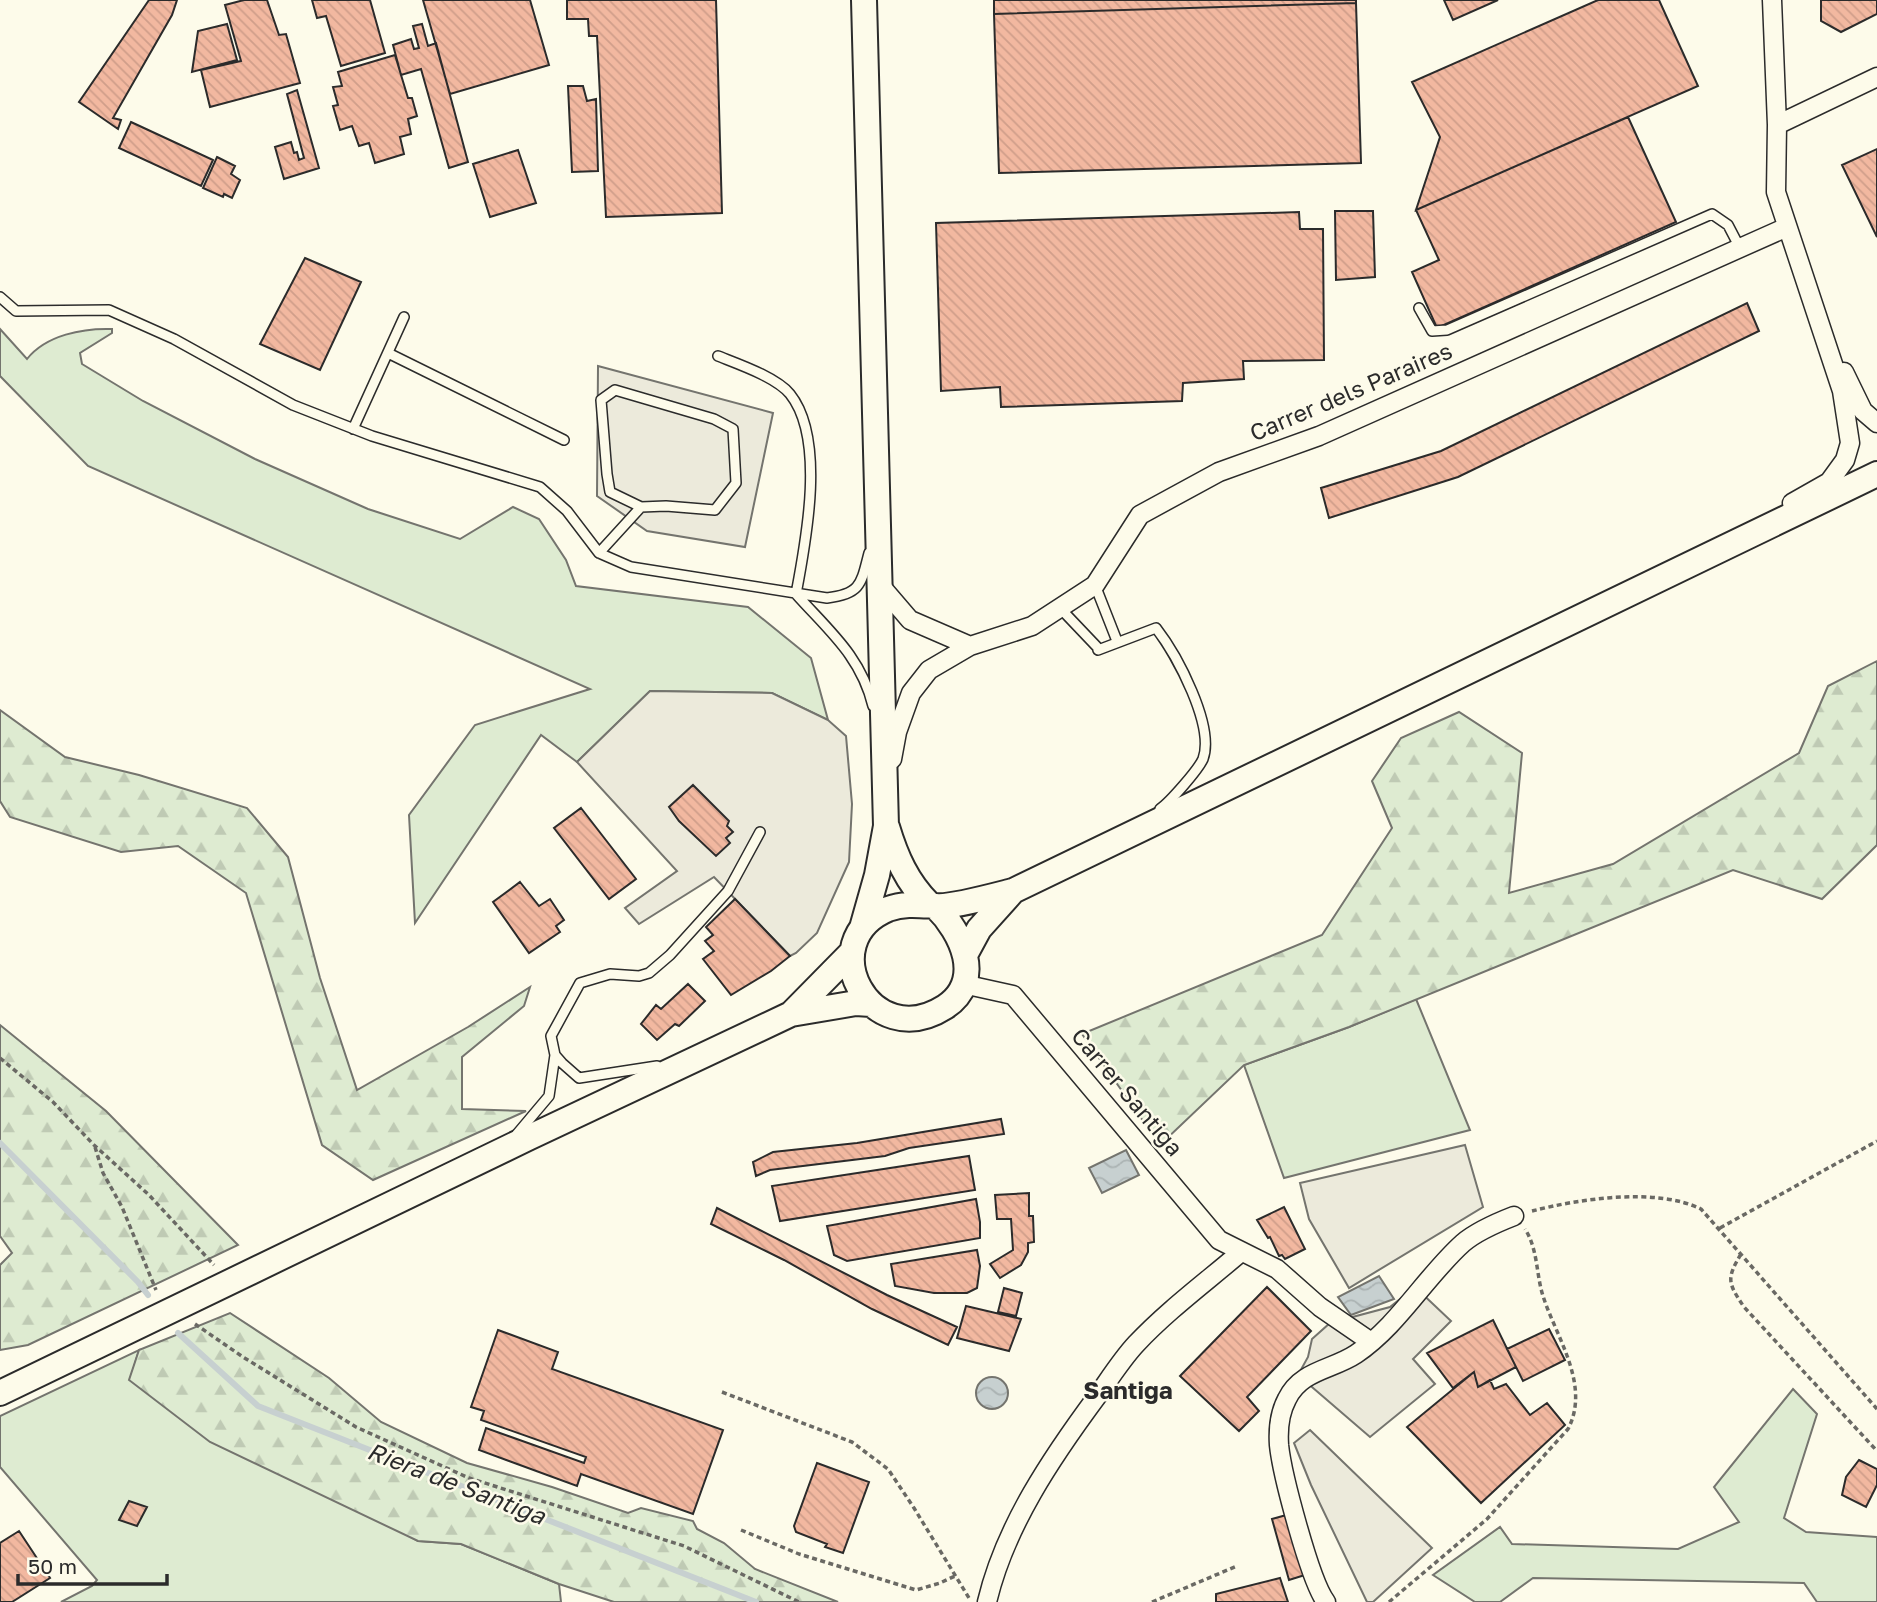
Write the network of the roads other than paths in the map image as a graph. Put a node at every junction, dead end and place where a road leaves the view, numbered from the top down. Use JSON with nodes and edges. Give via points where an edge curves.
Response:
{"nodes":[{"id":1,"x":864,"y":0,"type":"edge"},
{"id":2,"x":1772,"y":0,"type":"edge"},
{"id":3,"x":1877,"y":77,"type":"edge"},
{"id":4,"x":1777,"y":125,"type":"junction"},
{"id":5,"x":1787,"y":227,"type":"junction"},
{"id":6,"x":1740,"y":248,"type":"junction"},
{"id":7,"x":0,"y":297,"type":"edge"},
{"id":8,"x":1419,"y":308,"type":"dead end"},
{"id":9,"x":404,"y":317,"type":"dead end"},
{"id":10,"x":1817,"y":319,"type":"junction"},
{"id":11,"x":388,"y":353,"type":"junction"},
{"id":12,"x":718,"y":356,"type":"dead end"},
{"id":13,"x":1877,"y":423,"type":"edge"},
{"id":14,"x":353,"y":429,"type":"junction"},
{"id":15,"x":564,"y":440,"type":"dead end"},
{"id":16,"x":1877,"y":474,"type":"edge"},
{"id":17,"x":641,"y":507,"type":"junction"},
{"id":18,"x":878,"y":512,"type":"junction"},
{"id":19,"x":1720,"y":550,"type":"junction"},
{"id":20,"x":599,"y":553,"type":"junction"},
{"id":21,"x":880,"y":585,"type":"junction"},
{"id":22,"x":1095,"y":585,"type":"junction"},
{"id":23,"x":796,"y":594,"type":"junction"},
{"id":24,"x":1060,"y":608,"type":"junction"},
{"id":25,"x":1117,"y":641,"type":"junction"},
{"id":26,"x":970,"y":646,"type":"junction"},
{"id":27,"x":885,"y":756,"type":"junction"},
{"id":28,"x":885,"y":792,"type":"junction"},
{"id":29,"x":886,"y":826,"type":"junction"},
{"id":30,"x":760,"y":832,"type":"dead end"},
{"id":31,"x":1106,"y":846,"type":"junction"},
{"id":32,"x":1013,"y":891,"type":"junction"},
{"id":33,"x":932,"y":905,"type":"junction"},
{"id":34,"x":862,"y":928,"type":"junction"},
{"id":35,"x":852,"y":953,"type":"junction"},
{"id":36,"x":966,"y":953,"type":"junction"},
{"id":37,"x":963,"y":984,"type":"junction"},
{"id":38,"x":871,"y":1004,"type":"junction"},
{"id":39,"x":791,"y":1014,"type":"junction"},
{"id":40,"x":555,"y":1055,"type":"junction"},
{"id":41,"x":704,"y":1058,"type":"junction"},
{"id":42,"x":505,"y":1149,"type":"junction"},
{"id":43,"x":1514,"y":1216,"type":"road end"},
{"id":44,"x":1241,"y":1252,"type":"junction"},
{"id":45,"x":1371,"y":1342,"type":"junction"},
{"id":46,"x":0,"y":1393,"type":"edge"},
{"id":47,"x":987,"y":1602,"type":"edge"},
{"id":48,"x":1326,"y":1602,"type":"edge"}],
"edges":[{"from":1,"to":18,"type":"main road"},
{"from":2,"to":4,"type":"street"},
{"from":3,"to":4,"type":"street"},
{"from":4,"to":5,"type":"street","via":[[1776,192]]},
{"from":5,"to":6,"type":"street","name":"Carrer dels Paraires"},
{"from":5,"to":10,"type":"street"},
{"from":6,"to":8,"type":"lane","via":[[1728,225],[1712,214],[1447,330],[1432,331]]},
{"from":6,"to":22,"type":"street","name":"Carrer dels Paraires","via":[[1319,436],[1219,472],[1140,516]]},
{"from":7,"to":14,"type":"lane","via":[[16,311],[108,310],[174,339],[293,405]]},
{"from":9,"to":11,"type":"lane"},
{"from":10,"to":13,"type":"street","via":[[1863,411]]},
{"from":10,"to":19,"type":"street","via":[[1842,391],[1850,443],[1846,460],[1829,482]]},
{"from":11,"to":14,"type":"lane"},
{"from":11,"to":15,"type":"lane"},
{"from":12,"to":23,"type":"lane","via":[[756,371],[789,392],[804,419],[811,447],[807,539]]},
{"from":14,"to":20,"type":"lane","via":[[540,487],[567,511]]},
{"from":16,"to":19,"type":"main road"},
{"from":17,"to":17,"type":"lane","via":[[715,510],[736,483],[733,429],[714,419],[615,390],[601,400],[610,492]]},
{"from":17,"to":20,"type":"lane"},
{"from":18,"to":21,"type":"main road"},
{"from":18,"to":23,"type":"lane","via":[[857,589],[847,596],[827,598]]},
{"from":19,"to":31,"type":"main road"},
{"from":20,"to":23,"type":"lane","via":[[631,567]]},
{"from":21,"to":26,"type":"street","via":[[910,620]]},
{"from":21,"to":27,"type":"main road"},
{"from":22,"to":24,"type":"street","name":"Carrer dels Paraires"},
{"from":22,"to":25,"type":"lane"},
{"from":23,"to":27,"type":"lane","via":[[848,649],[862,673]]},
{"from":24,"to":25,"type":"lane","via":[[1098,650]]},
{"from":24,"to":26,"type":"street","name":"Carrer dels Paraires","via":[[1032,626]]},
{"from":25,"to":31,"type":"lane","via":[[1157,628],[1172,649],[1201,713],[1204,741],[1203,759],[1166,806]]},
{"from":26,"to":28,"type":"street","name":"Carrer dels Paraires","via":[[929,670],[911,693],[897,732]]},
{"from":27,"to":28,"type":"main road"},
{"from":28,"to":29,"type":"main road"},
{"from":29,"to":33,"type":"main road","via":[[906,877]]},
{"from":29,"to":34,"type":"main road"},
{"from":30,"to":40,"type":"lane","via":[[728,891],[649,973],[610,974],[580,983],[551,1036]]},
{"from":31,"to":32,"type":"main road"},
{"from":32,"to":33,"type":"main road"},
{"from":32,"to":36,"type":"main road","via":[[979,929]]},
{"from":33,"to":34,"type":"main road","via":[[888,909]]},
{"from":33,"to":36,"type":"main road","via":[[949,919]]},
{"from":34,"to":35,"type":"main road"},
{"from":35,"to":38,"type":"main road","via":[[856,983]]},
{"from":35,"to":39,"type":"main road"},
{"from":36,"to":37,"type":"main road"},
{"from":37,"to":38,"type":"main road","via":[[950,1003],[930,1016],[912,1020],[889,1016]]},
{"from":37,"to":44,"type":"street","name":"Carrer Santiga","via":[[1013,995],[1219,1240]]},
{"from":38,"to":39,"type":"main road"},
{"from":39,"to":41,"type":"main road"},
{"from":40,"to":41,"type":"lane","via":[[579,1078]]},
{"from":40,"to":42,"type":"lane","via":[[549,1096]]},
{"from":41,"to":42,"type":"main road"},
{"from":42,"to":46,"type":"main road"},
{"from":43,"to":45,"type":"street","via":[[1464,1242]]},
{"from":44,"to":45,"type":"street","name":"Carrer Santiga","via":[[1277,1269],[1320,1307]]},
{"from":44,"to":47,"type":"street","via":[[1135,1345],[1089,1407],[1049,1464],[1014,1528]]},
{"from":45,"to":48,"type":"street","via":[[1340,1363],[1309,1374],[1293,1388],[1280,1417],[1282,1464],[1314,1579]]}]}
